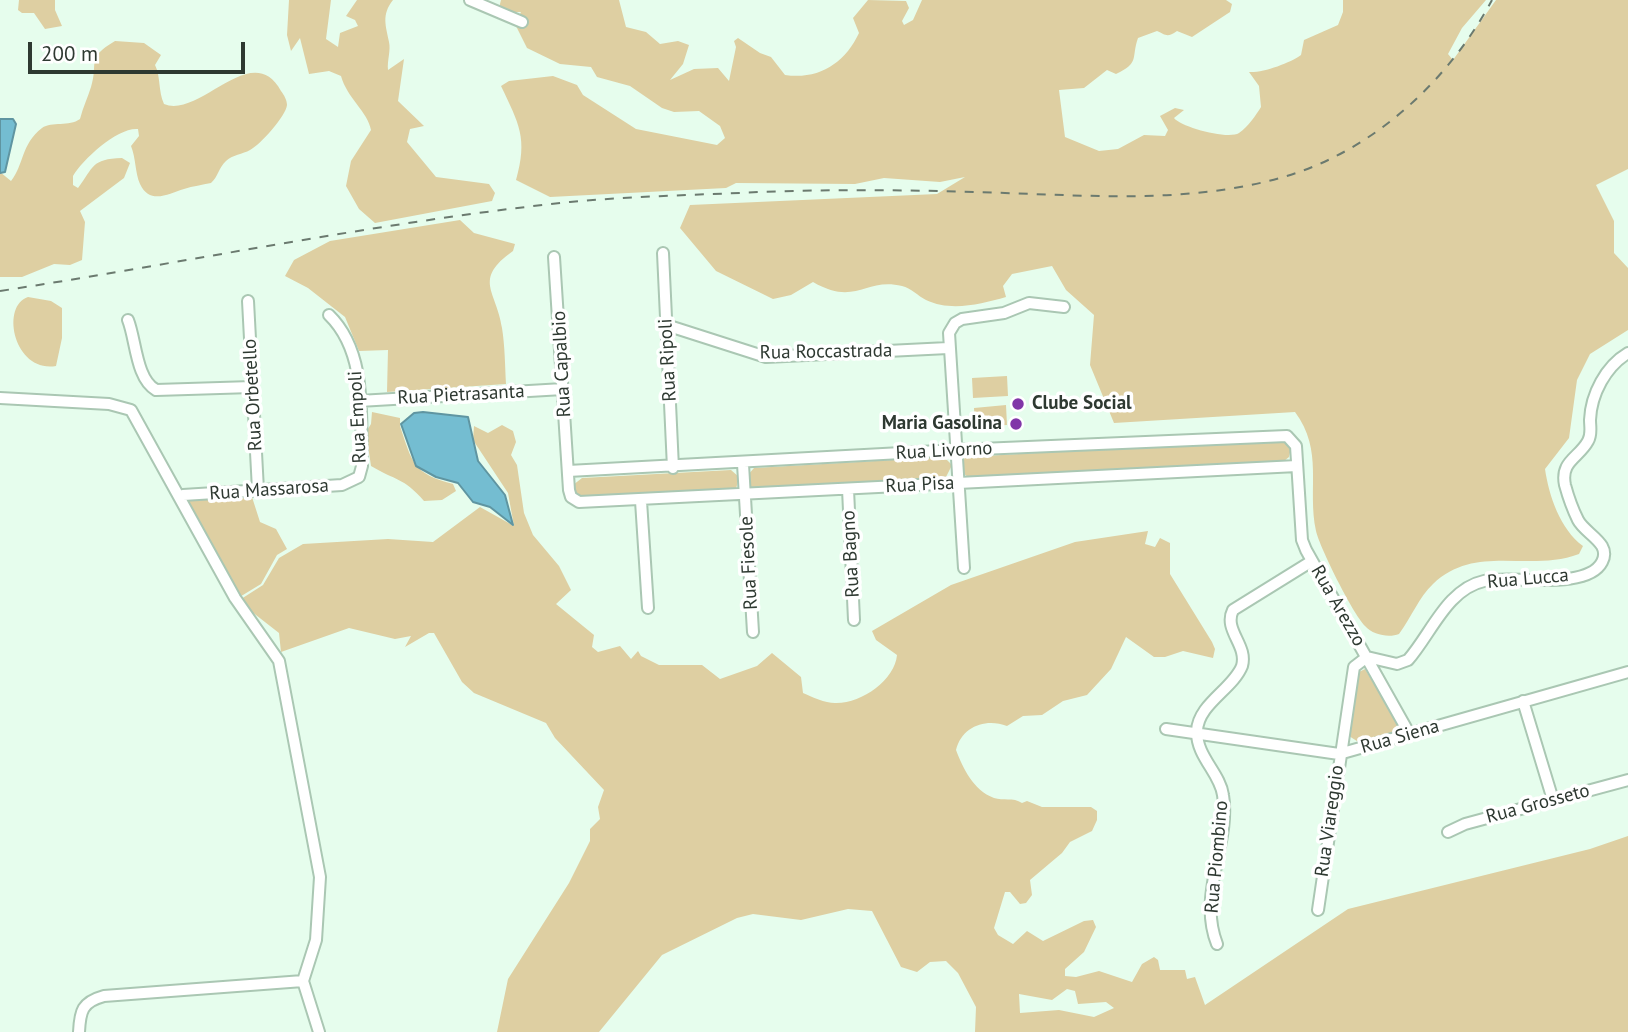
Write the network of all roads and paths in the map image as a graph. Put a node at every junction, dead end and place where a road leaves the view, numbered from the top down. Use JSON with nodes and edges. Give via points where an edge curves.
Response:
{"nodes":[{"id":1,"x":470,"y":0,"type":"edge"},
{"id":2,"x":522,"y":22,"type":"dead end"},
{"id":3,"x":663,"y":253,"type":"dead end"},
{"id":4,"x":554,"y":257,"type":"dead end"},
{"id":5,"x":248,"y":301,"type":"dead end"},
{"id":6,"x":1064,"y":307,"type":"dead end"},
{"id":7,"x":329,"y":315,"type":"dead end"},
{"id":8,"x":128,"y":320,"type":"dead end"},
{"id":9,"x":666,"y":325,"type":"junction"},
{"id":10,"x":948,"y":348,"type":"junction"},
{"id":11,"x":1628,"y":353,"type":"edge"},
{"id":12,"x":252,"y":387,"type":"junction"},
{"id":13,"x":563,"y":389,"type":"junction"},
{"id":14,"x":0,"y":398,"type":"edge"},
{"id":15,"x":359,"y":401,"type":"junction"},
{"id":16,"x":957,"y":450,"type":"junction"},
{"id":17,"x":743,"y":464,"type":"junction"},
{"id":18,"x":1297,"y":466,"type":"junction"},
{"id":19,"x":673,"y":468,"type":"junction"},
{"id":20,"x":568,"y":471,"type":"junction"},
{"id":21,"x":354,"y":482,"type":"joint"},
{"id":22,"x":959,"y":483,"type":"junction"},
{"id":23,"x":848,"y":489,"type":"junction"},
{"id":24,"x":258,"y":490,"type":"junction"},
{"id":25,"x":183,"y":495,"type":"dead end"},
{"id":26,"x":745,"y":495,"type":"junction"},
{"id":27,"x":641,"y":501,"type":"junction"},
{"id":28,"x":1312,"y":561,"type":"junction"},
{"id":29,"x":964,"y":568,"type":"dead end"},
{"id":30,"x":648,"y":608,"type":"dead end"},
{"id":31,"x":854,"y":620,"type":"dead end"},
{"id":32,"x":753,"y":632,"type":"dead end"},
{"id":33,"x":1367,"y":657,"type":"junction"},
{"id":34,"x":1628,"y":672,"type":"edge"},
{"id":35,"x":1523,"y":701,"type":"junction"},
{"id":36,"x":1166,"y":729,"type":"dead end"},
{"id":37,"x":1196,"y":733,"type":"junction"},
{"id":38,"x":1410,"y":735,"type":"junction"},
{"id":39,"x":1339,"y":754,"type":"junction"},
{"id":40,"x":1628,"y":780,"type":"edge"},
{"id":41,"x":1553,"y":800,"type":"junction"},
{"id":42,"x":1448,"y":832,"type":"dead end"},
{"id":43,"x":1318,"y":910,"type":"dead end"},
{"id":44,"x":1217,"y":944,"type":"dead end"},
{"id":45,"x":303,"y":981,"type":"junction"},
{"id":46,"x":79,"y":1032,"type":"edge"},
{"id":47,"x":319,"y":1032,"type":"edge"}],
"edges":[{"from":1,"to":2,"type":"street"},
{"from":3,"to":9,"type":"street","name":"Rua Ripoli"},
{"from":4,"to":13,"type":"street","name":"Rua Capalbio"},
{"from":5,"to":12,"type":"street","name":"Rua Orbetello"},
{"from":6,"to":10,"type":"street","via":[[1029,303],[994,316],[962,319],[952,327]]},
{"from":7,"to":15,"type":"street","name":"Rua Empoli","via":[[355,358]]},
{"from":8,"to":12,"type":"street","via":[[144,375],[156,390]]},
{"from":9,"to":10,"type":"street","name":"Rua Roccastrada","via":[[766,356]]},
{"from":9,"to":19,"type":"street","name":"Rua Ripoli"},
{"from":10,"to":16,"type":"street"},
{"from":11,"to":33,"type":"street","name":"Rua Lucca","via":[[1602,379],[1589,439],[1571,457],[1564,478],[1579,521],[1602,544],[1602,564],[1589,573],[1564,579],[1480,582],[1453,599],[1408,660],[1397,664]]},
{"from":12,"to":24,"type":"street","name":"Rua Orbetello"},
{"from":13,"to":15,"type":"street","name":"Rua Pietrasanta"},
{"from":13,"to":20,"type":"street","name":"Rua Capalbio"},
{"from":14,"to":45,"type":"street","via":[[109,404],[131,410],[235,598],[279,661],[320,877],[316,940]]},
{"from":15,"to":21,"type":"street","name":"Rua Empoli","via":[[362,466]]},
{"from":16,"to":17,"type":"street","name":"Rua Livorno"},
{"from":16,"to":18,"type":"street","name":"Rua Livorno","via":[[1282,435],[1296,446]]},
{"from":16,"to":22,"type":"street"},
{"from":17,"to":19,"type":"street","name":"Rua Livorno"},
{"from":17,"to":26,"type":"street","name":"Rua Fiesole"},
{"from":18,"to":22,"type":"street","name":"Rua Pisa"},
{"from":18,"to":28,"type":"street","name":"Rua Arezzo","via":[[1303,540]]},
{"from":19,"to":20,"type":"street","name":"Rua Livorno"},
{"from":20,"to":27,"type":"street","name":"Rua Pisa","via":[[575,501]]},
{"from":21,"to":24,"type":"street","name":"Rua Massarosa"},
{"from":22,"to":23,"type":"street","name":"Rua Pisa"},
{"from":22,"to":29,"type":"street"},
{"from":23,"to":26,"type":"street","name":"Rua Pisa"},
{"from":23,"to":31,"type":"street","name":"Rua Bagno"},
{"from":24,"to":25,"type":"street","name":"Rua Massarosa"},
{"from":26,"to":27,"type":"street","name":"Rua Pisa"},
{"from":26,"to":32,"type":"street","name":"Rua Fiesole"},
{"from":27,"to":30,"type":"street"},
{"from":28,"to":33,"type":"street","name":"Rua Arezzo"},
{"from":28,"to":37,"type":"street","via":[[1233,610],[1231,626],[1243,659],[1240,670],[1203,715]]},
{"from":33,"to":38,"type":"street","name":"Rua Arezzo"},
{"from":33,"to":39,"type":"street","name":"Rua Viareggio","via":[[1357,663],[1352,675]]},
{"from":34,"to":35,"type":"street","name":"Rua Siena"},
{"from":35,"to":38,"type":"street","name":"Rua Siena"},
{"from":35,"to":41,"type":"street"},
{"from":36,"to":37,"type":"street","name":"Rua Siena"},
{"from":37,"to":39,"type":"street","name":"Rua Siena"},
{"from":37,"to":44,"type":"street","name":"Rua Piombino","via":[[1223,793],[1210,896]]},
{"from":38,"to":39,"type":"street","name":"Rua Siena"},
{"from":39,"to":43,"type":"street","name":"Rua Viareggio"},
{"from":40,"to":41,"type":"street","name":"Rua Grosseto"},
{"from":41,"to":42,"type":"street","name":"Rua Grosseto"},
{"from":45,"to":46,"type":"street","via":[[104,996],[83,1007]]},
{"from":45,"to":47,"type":"street"}]}
